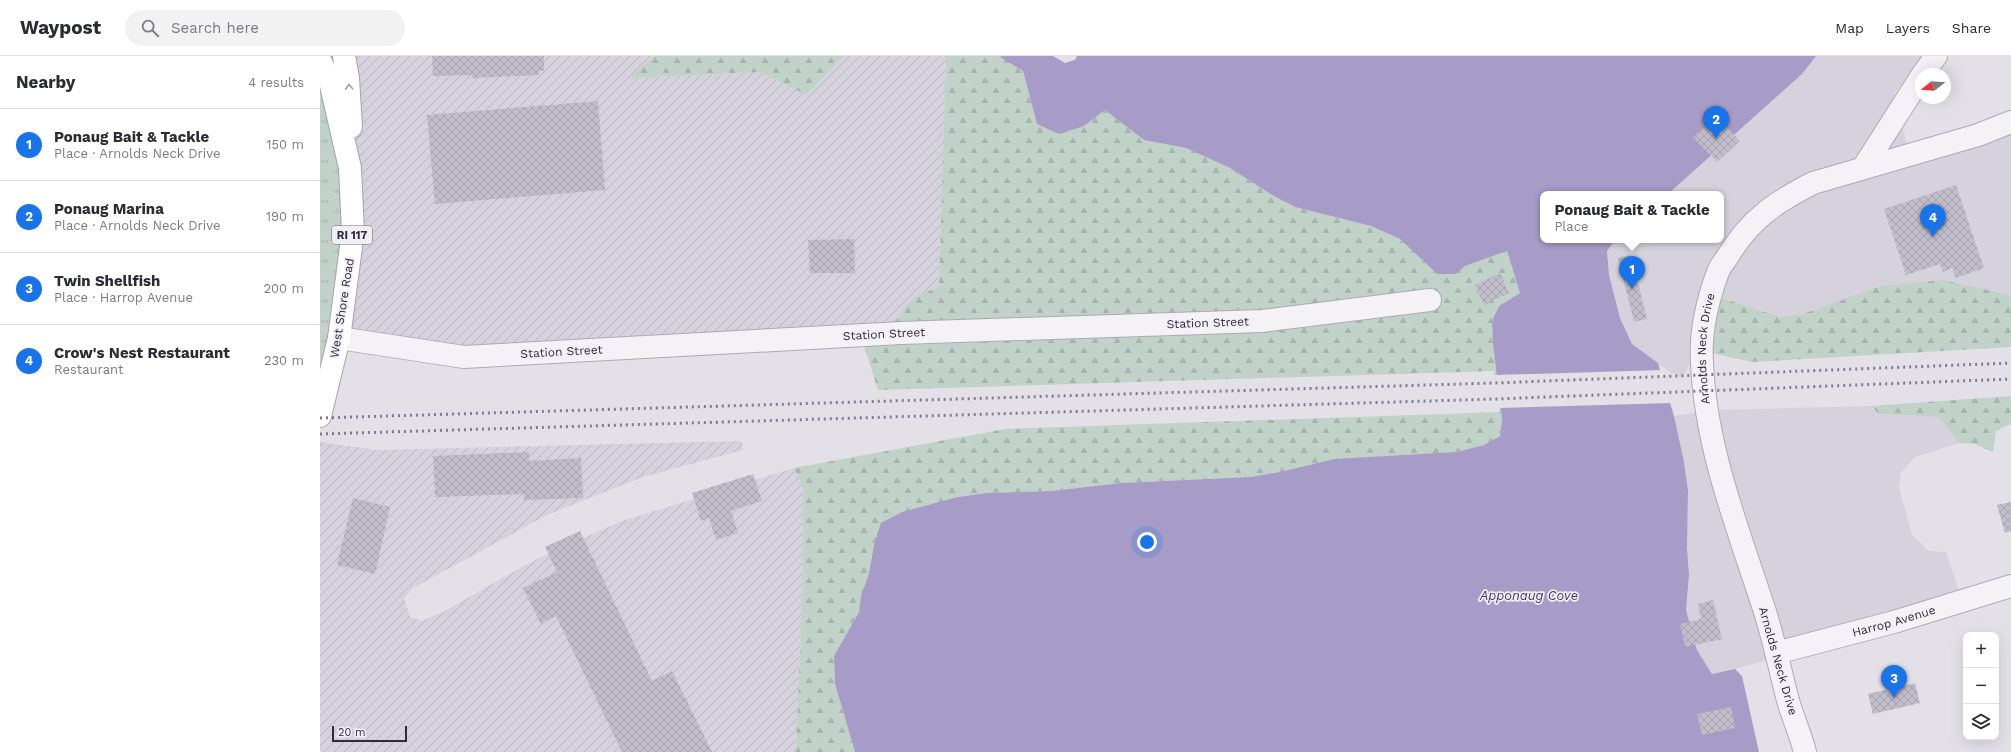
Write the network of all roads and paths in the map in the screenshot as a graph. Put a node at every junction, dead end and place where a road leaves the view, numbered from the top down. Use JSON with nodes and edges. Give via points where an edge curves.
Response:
{"nodes":[{"id":1,"x":344,"y":56,"type":"edge"},
{"id":2,"x":1936,"y":56,"type":"edge"},
{"id":3,"x":320,"y":60,"type":"edge"},
{"id":4,"x":1927,"y":68,"type":"edge"},
{"id":5,"x":1915,"y":86,"type":"edge"},
{"id":6,"x":2011,"y":122,"type":"edge"},
{"id":7,"x":350,"y":168,"type":"junction"},
{"id":8,"x":1862,"y":168,"type":"junction"},
{"id":9,"x":1430,"y":300,"type":"dead end"},
{"id":10,"x":339,"y":338,"type":"junction"},
{"id":11,"x":320,"y":416,"type":"edge"},
{"id":12,"x":2011,"y":586,"type":"edge"},
{"id":13,"x":1776,"y":653,"type":"junction"},
{"id":14,"x":1805,"y":752,"type":"edge"}],
"edges":[{"from":7,"to":1,"type":"main road","one_way":true,"via":[[352,125]]},
{"from":2,"to":4,"type":"street"},
{"from":3,"to":7,"type":"main road","name":"West Shore Road","number":"RI 117","via":[[330,81]]},
{"from":5,"to":8,"type":"street"},
{"from":6,"to":8,"type":"street","name":"Arnolds Neck Drive","via":[[1940,147]]},
{"from":7,"to":10,"type":"main road","name":"West Shore Road","number":"RI 117","via":[[353,232]]},
{"from":8,"to":13,"type":"street","name":"Arnolds Neck Drive","via":[[1813,183],[1785,198],[1750,224],[1719,271],[1704,333],[1701,361],[1713,443]]},
{"from":9,"to":10,"type":"street","name":"Station Street","via":[[1262,321],[893,333],[464,357]]},
{"from":10,"to":11,"type":"main road","name":"West Shore Road","number":"RI 117"},
{"from":12,"to":13,"type":"street","name":"Harrop Avenue","via":[[1894,622]]},
{"from":13,"to":14,"type":"street","name":"Arnolds Neck Drive"}]}
